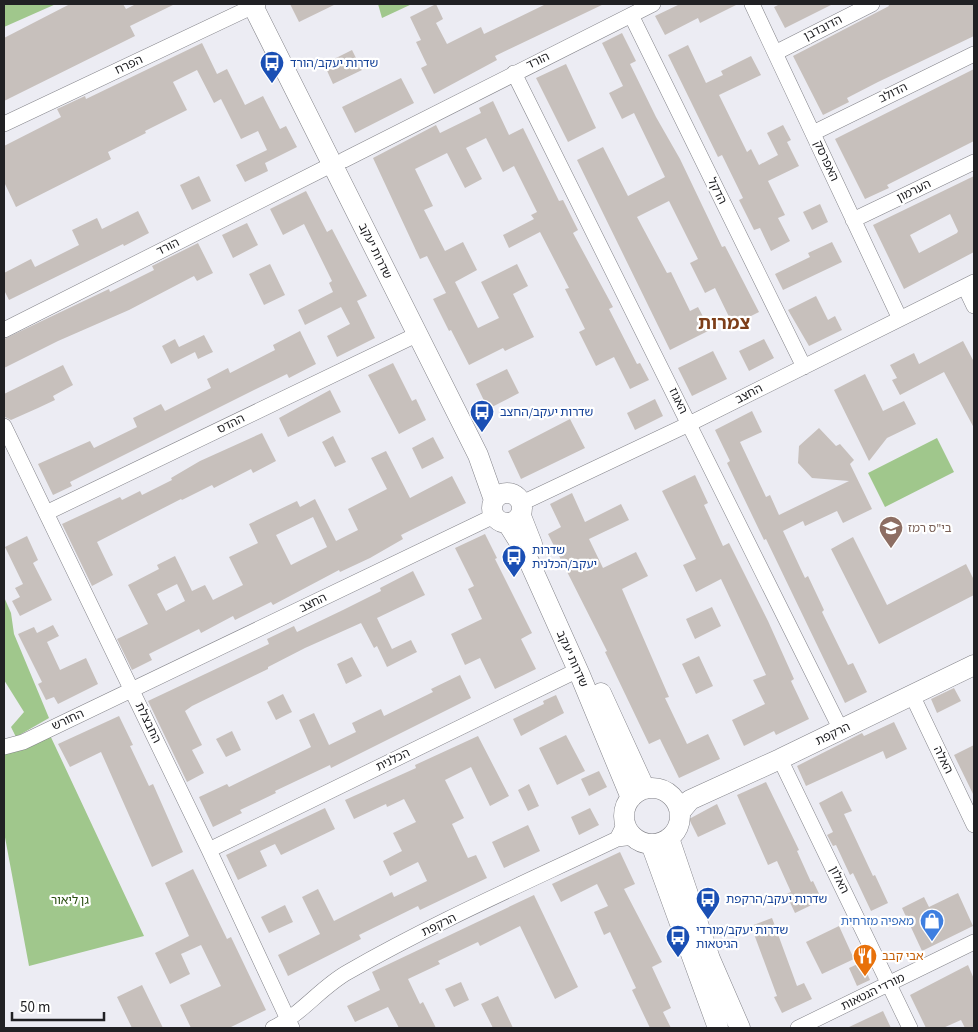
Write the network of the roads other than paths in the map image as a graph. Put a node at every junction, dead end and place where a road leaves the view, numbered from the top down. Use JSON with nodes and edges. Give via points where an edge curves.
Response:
{"nodes":[{"id":1,"x":258,"y":4,"type":"edge"},
{"id":2,"x":653,"y":4,"type":"edge"},
{"id":3,"x":752,"y":4,"type":"edge"},
{"id":4,"x":872,"y":4,"type":"edge"},
{"id":5,"x":631,"y":15,"type":"junction"},
{"id":6,"x":775,"y":53,"type":"junction"},
{"id":7,"x":974,"y":54,"type":"edge"},
{"id":8,"x":514,"y":73,"type":"junction"},
{"id":9,"x":4,"y":124,"type":"edge"},
{"id":10,"x":812,"y":133,"type":"junction"},
{"id":11,"x":338,"y":162,"type":"junction"},
{"id":12,"x":974,"y":162,"type":"edge"},
{"id":13,"x":854,"y":220,"type":"junction"},
{"id":14,"x":970,"y":285,"type":"edge"},
{"id":15,"x":974,"y":306,"type":"edge"},
{"id":16,"x":900,"y":319,"type":"junction"},
{"id":17,"x":4,"y":330,"type":"edge"},
{"id":18,"x":416,"y":335,"type":"junction"},
{"id":19,"x":804,"y":367,"type":"junction"},
{"id":20,"x":689,"y":424,"type":"junction"},
{"id":21,"x":4,"y":426,"type":"edge"},
{"id":22,"x":507,"y":508,"type":"junction"},
{"id":23,"x":46,"y":513,"type":"junction"},
{"id":24,"x":974,"y":665,"type":"edge"},
{"id":25,"x":578,"y":670,"type":"junction"},
{"id":26,"x":132,"y":691,"type":"junction"},
{"id":27,"x":912,"y":695,"type":"junction"},
{"id":28,"x":841,"y":730,"type":"junction"},
{"id":29,"x":4,"y":747,"type":"edge"},
{"id":30,"x":780,"y":759,"type":"junction"},
{"id":31,"x":638,"y":793,"type":"junction"},
{"id":32,"x":681,"y":804,"type":"junction"},
{"id":33,"x":974,"y":825,"type":"edge"},
{"id":34,"x":639,"y":836,"type":"junction"},
{"id":35,"x":209,"y":850,"type":"junction"},
{"id":36,"x":974,"y":942,"type":"edge"},
{"id":37,"x":889,"y":984,"type":"junction"},
{"id":38,"x":290,"y":1025,"type":"edge"},
{"id":39,"x":273,"y":1028,"type":"edge"},
{"id":40,"x":718,"y":1028,"type":"edge"},
{"id":41,"x":740,"y":1028,"type":"edge"},
{"id":42,"x":798,"y":1028,"type":"edge"},
{"id":43,"x":910,"y":1028,"type":"edge"}],
"edges":[{"from":1,"to":9,"type":"street","name":"הפרח"},
{"from":1,"to":11,"type":"street","name":"שדרות יעקב"},
{"from":2,"to":5,"type":"street","name":"הורד"},
{"from":3,"to":6,"type":"street","name":"האפרסק"},
{"from":4,"to":6,"type":"street","name":"הדובדבן"},
{"from":5,"to":8,"type":"street","name":"הורד"},
{"from":5,"to":19,"type":"street","name":"הדקל"},
{"from":6,"to":10,"type":"street","name":"האפרסק"},
{"from":7,"to":10,"type":"street","name":"הדולב"},
{"from":8,"to":11,"type":"street","name":"הורד"},
{"from":8,"to":20,"type":"street","name":"האגוז"},
{"from":10,"to":13,"type":"street","name":"האפרסק"},
{"from":11,"to":17,"type":"street","name":"הורד"},
{"from":11,"to":18,"type":"street","name":"שדרות יעקב"},
{"from":11,"to":22,"type":"street","name":"שדרות יעקב"},
{"from":12,"to":13,"type":"street","name":"הערמון"},
{"from":13,"to":16,"type":"street","name":"האפרסק"},
{"from":14,"to":15,"type":"street"},
{"from":14,"to":16,"type":"street","name":"החצב"},
{"from":16,"to":19,"type":"street","name":"החצב"},
{"from":18,"to":22,"type":"street","name":"שדרות יעקב"},
{"from":18,"to":23,"type":"street","name":"ההדס"},
{"from":19,"to":20,"type":"street","name":"החצב"},
{"from":20,"to":22,"type":"street","name":"החצב"},
{"from":20,"to":28,"type":"street","name":"האגוז"},
{"from":21,"to":23,"type":"street","name":"החבצלת"},
{"from":22,"to":25,"type":"street","name":"שדרות יעקב"},
{"from":22,"to":26,"type":"street","name":"החצב"},
{"from":22,"to":31,"type":"street","name":"שדרות יעקב"},
{"from":23,"to":26,"type":"street","name":"החבצלת"},
{"from":24,"to":27,"type":"street","name":"הרקפת"},
{"from":25,"to":31,"type":"street","name":"שדרות יעקב"},
{"from":25,"to":35,"type":"street","name":"הכלנית"},
{"from":26,"to":29,"type":"street","name":"החורש","via":[[23,742]]},
{"from":26,"to":35,"type":"street","name":"החבצלת"},
{"from":27,"to":28,"type":"street","name":"הרקפת"},
{"from":27,"to":33,"type":"street","name":"האלה"},
{"from":28,"to":30,"type":"street","name":"הרקפת"},
{"from":30,"to":32,"type":"street","name":"הרקפת"},
{"from":30,"to":37,"type":"street","name":"האלון"},
{"from":31,"to":32,"type":"street","via":[[663,790]]},
{"from":31,"to":34,"type":"street","via":[[626,806]]},
{"from":32,"to":34,"type":"street","via":[[679,822]]},
{"from":34,"to":38,"type":"street","name":"הרקפת","via":[[354,968]]},
{"from":34,"to":40,"type":"street"},
{"from":34,"to":41,"type":"street","via":[[710,959]]},
{"from":35,"to":38,"type":"street","name":"החבצלת"},
{"from":36,"to":37,"type":"street","name":"מורדי הגטאות"},
{"from":37,"to":42,"type":"street","name":"מורדי הגטאות"},
{"from":37,"to":43,"type":"street","name":"האלון"},
{"from":38,"to":39,"type":"street","name":"הרקפת"}]}
